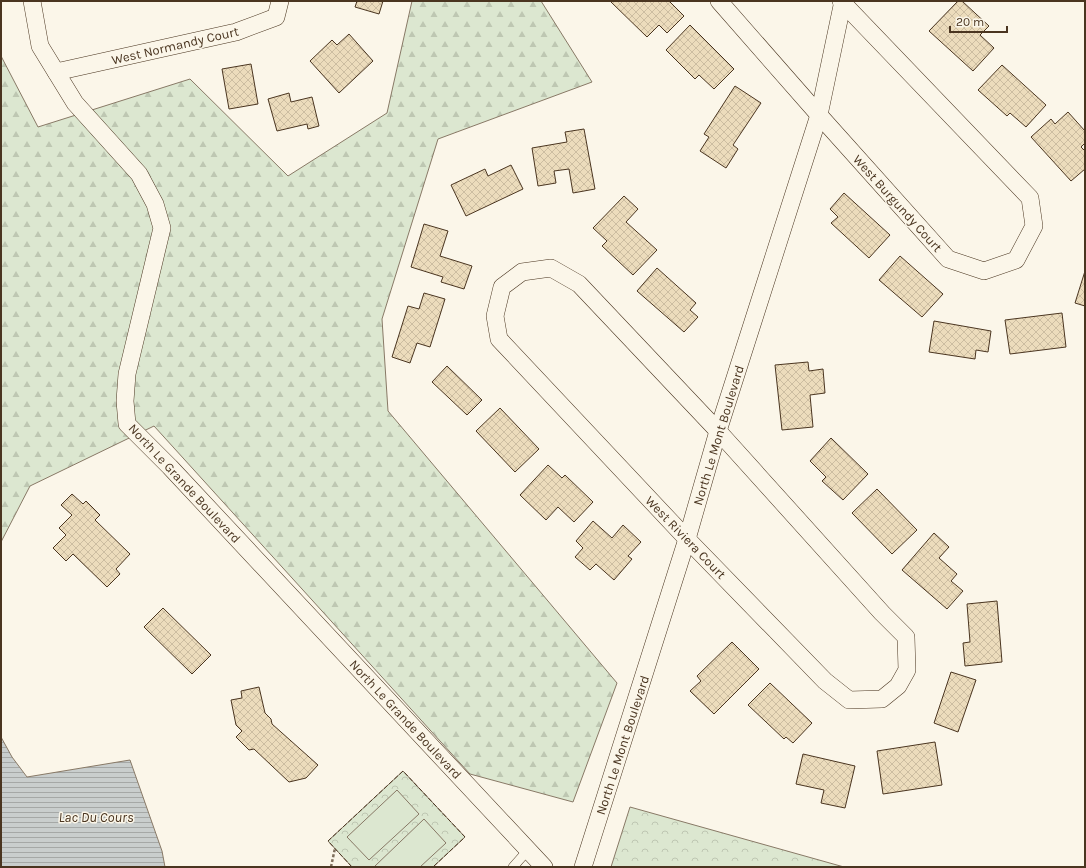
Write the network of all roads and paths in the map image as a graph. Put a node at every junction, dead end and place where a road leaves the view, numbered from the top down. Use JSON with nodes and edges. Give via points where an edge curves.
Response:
{"nodes":[{"id":1,"x":32,"y":1,"type":"edge"},
{"id":2,"x":280,"y":1,"type":"edge"},
{"id":3,"x":719,"y":1,"type":"edge"},
{"id":4,"x":842,"y":2,"type":"edge"},
{"id":5,"x":56,"y":72,"type":"junction"},
{"id":6,"x":819,"y":115,"type":"junction"},
{"id":7,"x":718,"y":431,"type":"junction"},
{"id":8,"x":687,"y":539,"type":"junction"},
{"id":9,"x":335,"y":848,"type":"dead end"},
{"id":10,"x":528,"y":850,"type":"junction"},
{"id":11,"x":331,"y":867,"type":"edge"},
{"id":12,"x":512,"y":867,"type":"edge"},
{"id":13,"x":544,"y":867,"type":"edge"},
{"id":14,"x":583,"y":867,"type":"edge"}],
"edges":[{"from":1,"to":5,"type":"street","name":"North Le Grande Boulevard","via":[[40,46]]},
{"from":2,"to":5,"type":"street","name":"West Normandy Court","via":[[276,17],[236,32]]},
{"from":3,"to":6,"type":"street","name":"West Burgundy Court"},
{"from":4,"to":6,"type":"street","name":"North Le Mont Boulevard"},
{"from":4,"to":6,"type":"street","name":"West Burgundy Court","via":[[1030,198],[1034,226],[1016,260],[984,271],[948,259]]},
{"from":5,"to":10,"type":"street","name":"North Le Grande Boulevard","via":[[75,103],[139,174],[155,204],[162,228],[127,374],[127,424]]},
{"from":6,"to":7,"type":"street","name":"North Le Mont Boulevard"},
{"from":7,"to":8,"type":"street","name":"North Le Mont Boulevard"},
{"from":7,"to":8,"type":"street","name":"West Riviera Court","via":[[906,637],[907,670],[898,686],[882,699],[848,700],[825,681]]},
{"from":7,"to":8,"type":"street","name":"West Riviera Court","via":[[579,284],[551,268],[522,272],[502,287],[495,316],[499,340]]},
{"from":8,"to":14,"type":"street","name":"North Le Mont Boulevard"},
{"from":9,"to":11,"type":"path"},
{"from":10,"to":12,"type":"lane"},
{"from":10,"to":13,"type":"street","name":"North Le Grande Boulevard"}]}
